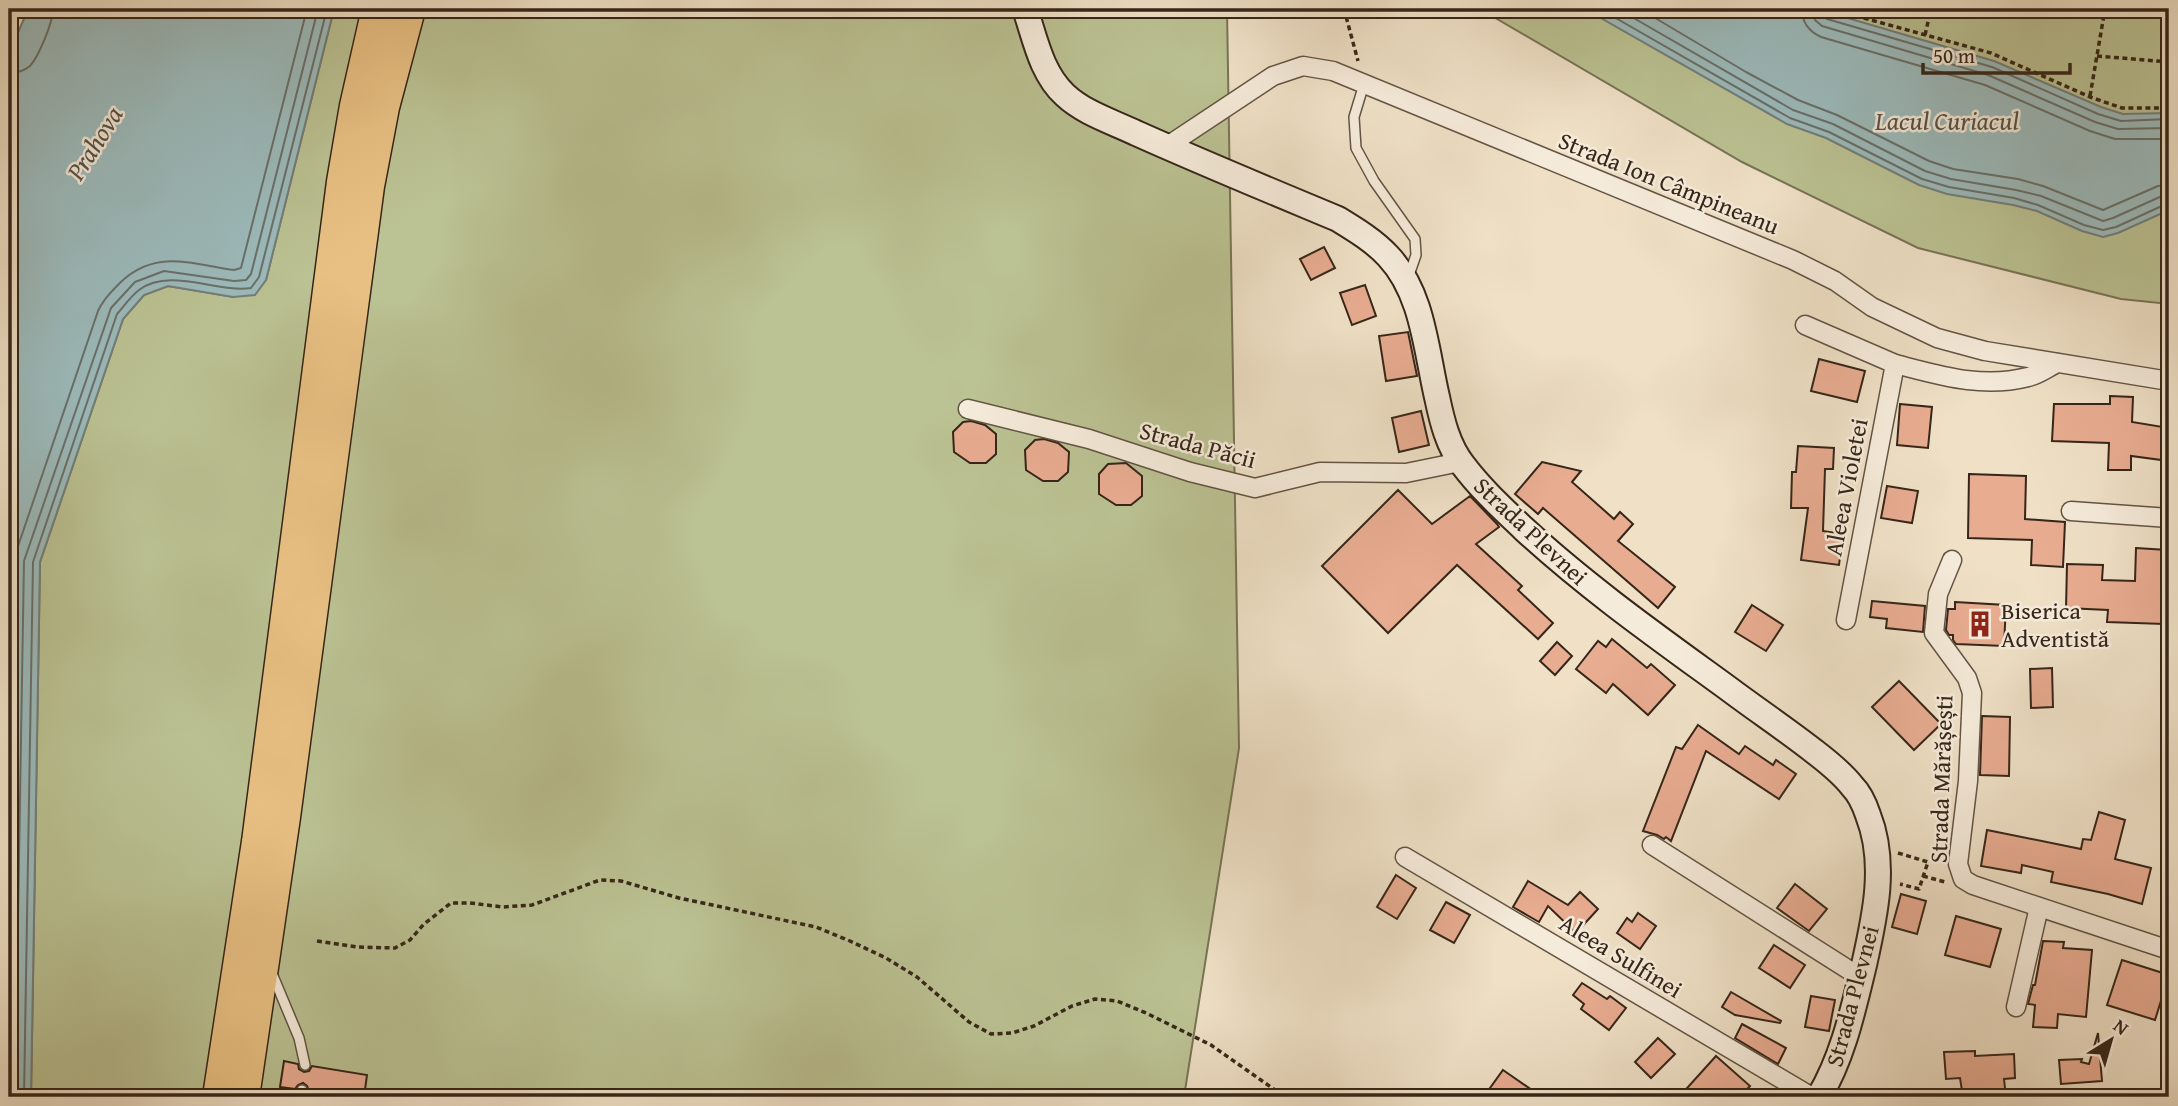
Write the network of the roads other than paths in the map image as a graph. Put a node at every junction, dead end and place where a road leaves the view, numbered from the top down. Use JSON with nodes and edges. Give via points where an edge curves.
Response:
{"nodes":[{"id":1,"x":378,"y":9,"type":"edge"},
{"id":2,"x":409,"y":9,"type":"edge"},
{"id":3,"x":1025,"y":9,"type":"edge"},
{"id":4,"x":1364,"y":83,"type":"junction"},
{"id":5,"x":1166,"y":147,"type":"junction"},
{"id":6,"x":1407,"y":281,"type":"junction"},
{"id":7,"x":1805,"y":326,"type":"dead end"},
{"id":8,"x":2057,"y":363,"type":"junction"},
{"id":9,"x":1895,"y":364,"type":"junction"},
{"id":10,"x":2169,"y":381,"type":"edge"},
{"id":11,"x":968,"y":409,"type":"dead end"},
{"id":12,"x":1460,"y":462,"type":"junction"},
{"id":13,"x":2070,"y":511,"type":"dead end"},
{"id":14,"x":2169,"y":518,"type":"edge"},
{"id":15,"x":1952,"y":560,"type":"dead end"},
{"id":16,"x":1846,"y":620,"type":"dead end"},
{"id":17,"x":1652,"y":845,"type":"dead end"},
{"id":18,"x":1405,"y":857,"type":"dead end"},
{"id":19,"x":2039,"y":907,"type":"junction"},
{"id":20,"x":2169,"y":950,"type":"edge"},
{"id":21,"x":264,"y":956,"type":"junction"},
{"id":22,"x":1860,"y":977,"type":"junction"},
{"id":23,"x":2015,"y":1007,"type":"dead end"},
{"id":24,"x":304,"y":1065,"type":"dead end"},
{"id":25,"x":219,"y":1097,"type":"edge"},
{"id":26,"x":243,"y":1097,"type":"edge"},
{"id":27,"x":1812,"y":1097,"type":"edge"},
{"id":28,"x":1819,"y":1097,"type":"edge"}],
"edges":[{"from":1,"to":25,"type":"highway","via":[[343,182],[258,842]]},
{"from":2,"to":21,"type":"highway","via":[[383,107],[366,199]]},
{"from":3,"to":5,"type":"main road","name":"Strada Plevnei","via":[[1043,63],[1065,96]]},
{"from":4,"to":5,"type":"street","name":"Strada Ion Câmpineanu","via":[[1303,66],[1273,76]]},
{"from":4,"to":6,"type":"lane","via":[[1354,117],[1356,148],[1415,239],[1416,255]]},
{"from":4,"to":8,"type":"street","name":"Strada Ion Câmpineanu","via":[[1793,260],[1872,307],[1937,338]]},
{"from":5,"to":6,"type":"main road","name":"Strada Plevnei","via":[[1338,219],[1388,256]]},
{"from":6,"to":12,"type":"main road","name":"Strada Plevnei","via":[[1418,310],[1441,418]]},
{"from":7,"to":9,"type":"street"},
{"from":8,"to":9,"type":"street","via":[[2030,377],[1978,383]]},
{"from":8,"to":10,"type":"street","name":"Strada Ion Câmpineanu"},
{"from":9,"to":16,"type":"street","name":"Aleea Violetei"},
{"from":11,"to":12,"type":"street","name":"Strada Păcii","via":[[1255,488],[1321,472],[1406,473]]},
{"from":12,"to":22,"type":"main road","name":"Strada Plevnei","via":[[1499,506],[1572,572],[1806,745],[1854,787],[1869,816],[1878,877],[1876,908]]},
{"from":13,"to":14,"type":"street"},
{"from":15,"to":19,"type":"street","name":"Strada Mărășești","via":[[1938,594],[1934,633],[1967,678],[1972,693],[1959,871],[1973,885]]},
{"from":17,"to":22,"type":"street"},
{"from":18,"to":27,"type":"street","name":"Aleea Sulfinei"},
{"from":19,"to":20,"type":"street","name":"Strada Mărășești"},
{"from":19,"to":23,"type":"street"},
{"from":21,"to":24,"type":"lane","via":[[299,1038]]},
{"from":21,"to":26,"type":"highway"},
{"from":22,"to":28,"type":"main road","name":"Strada Plevnei","via":[[1837,1063]]}]}
